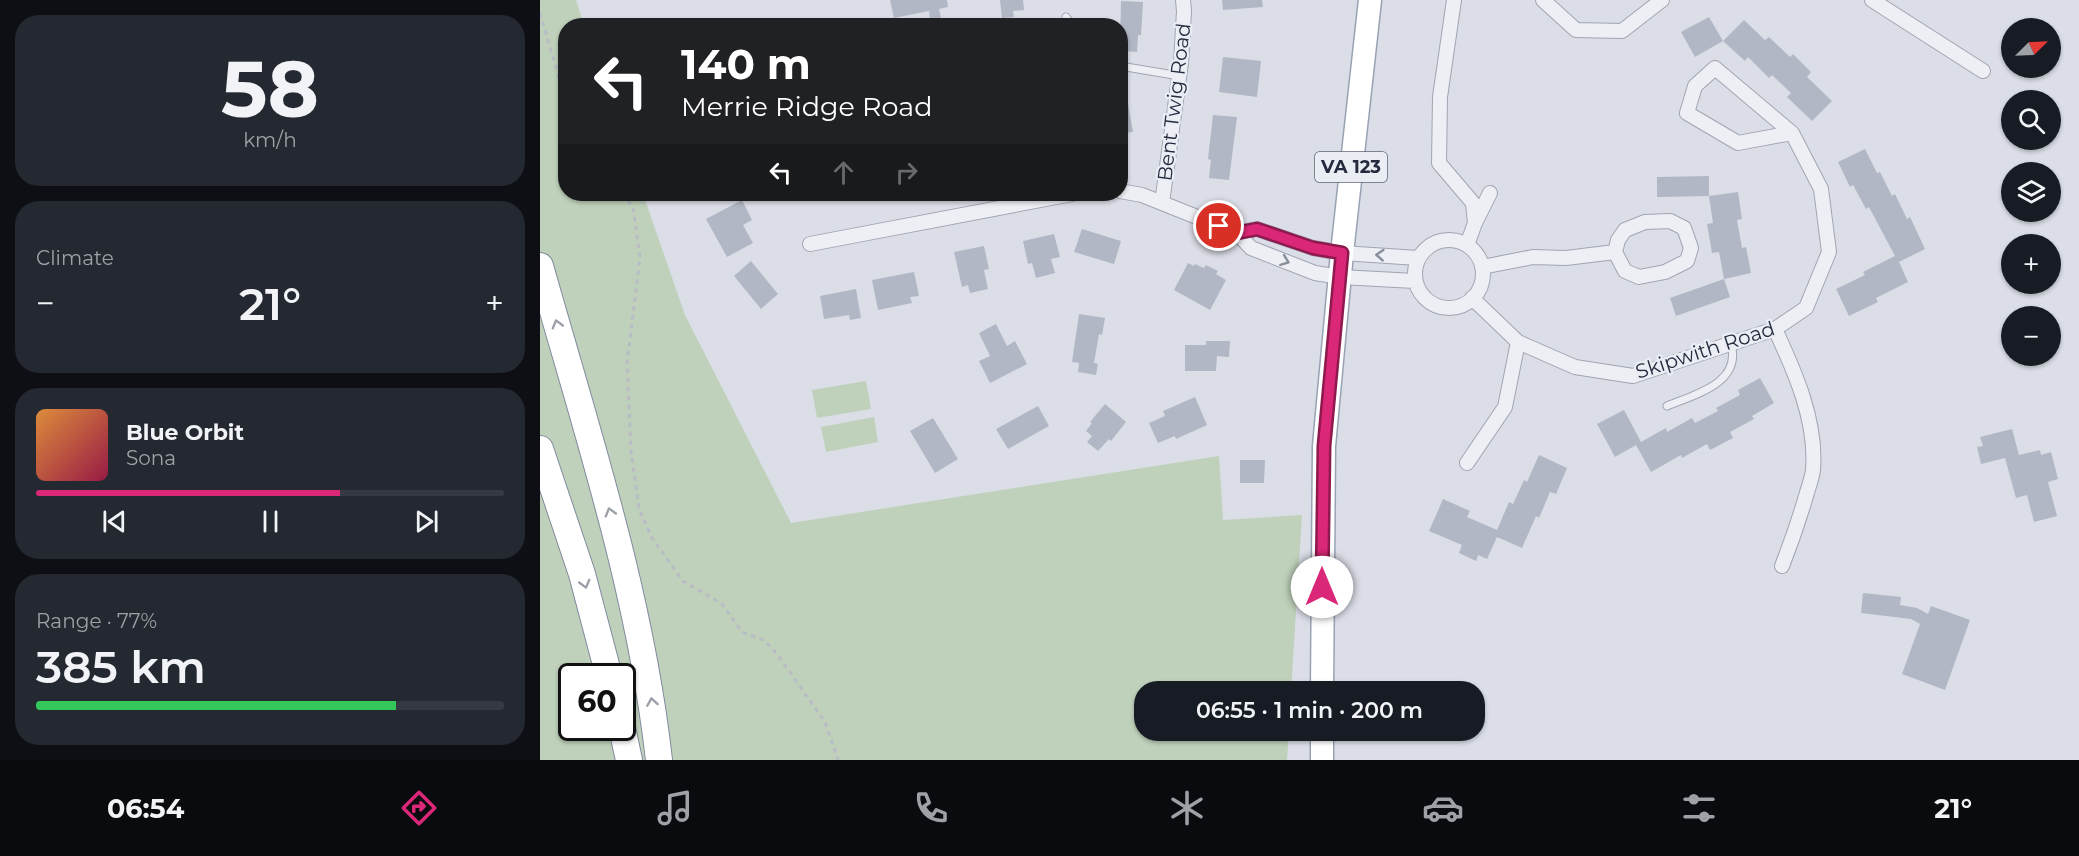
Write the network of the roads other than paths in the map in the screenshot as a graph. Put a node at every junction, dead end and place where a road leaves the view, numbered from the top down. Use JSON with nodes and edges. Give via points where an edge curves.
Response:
{"nodes":[{"id":1,"x":1183,"y":0,"type":"edge"},
{"id":2,"x":1370,"y":0,"type":"edge"},
{"id":3,"x":1454,"y":0,"type":"edge"},
{"id":4,"x":1543,"y":0,"type":"edge"},
{"id":5,"x":1662,"y":0,"type":"edge"},
{"id":6,"x":1872,"y":0,"type":"edge"},
{"id":7,"x":1128,"y":67,"type":"edge"},
{"id":8,"x":1983,"y":71,"type":"dead end"},
{"id":9,"x":1180,"y":76,"type":"junction"},
{"id":10,"x":1792,"y":133,"type":"junction"},
{"id":11,"x":1128,"y":192,"type":"edge"},
{"id":12,"x":1490,"y":194,"type":"dead end"},
{"id":13,"x":1035,"y":201,"type":"edge"},
{"id":14,"x":1162,"y":203,"type":"junction"},
{"id":15,"x":1475,"y":223,"type":"junction"},
{"id":16,"x":1237,"y":233,"type":"junction"},
{"id":17,"x":810,"y":244,"type":"dead end"},
{"id":18,"x":1467,"y":245,"type":"junction"},
{"id":19,"x":1615,"y":252,"type":"junction"},
{"id":20,"x":1342,"y":253,"type":"junction"},
{"id":21,"x":1418,"y":258,"type":"junction"},
{"id":22,"x":540,"y":266,"type":"edge"},
{"id":23,"x":1482,"y":267,"type":"junction"},
{"id":24,"x":1340,"y":277,"type":"junction"},
{"id":25,"x":1415,"y":281,"type":"junction"},
{"id":26,"x":1473,"y":298,"type":"junction"},
{"id":27,"x":1775,"y":329,"type":"junction"},
{"id":28,"x":1518,"y":342,"type":"junction"},
{"id":29,"x":1731,"y":344,"type":"junction"},
{"id":30,"x":1667,"y":406,"type":"dead end"},
{"id":31,"x":540,"y":449,"type":"edge"},
{"id":32,"x":1467,"y":463,"type":"dead end"},
{"id":33,"x":1782,"y":566,"type":"dead end"},
{"id":34,"x":606,"y":663,"type":"edge"},
{"id":35,"x":1322,"y":681,"type":"edge"},
{"id":36,"x":625,"y":741,"type":"edge"},
{"id":37,"x":1322,"y":741,"type":"edge"},
{"id":38,"x":629,"y":760,"type":"edge"},
{"id":39,"x":659,"y":760,"type":"edge"},
{"id":40,"x":1322,"y":760,"type":"edge"}],
"edges":[{"from":1,"to":9,"type":"street","name":"Bent Twig Road"},
{"from":2,"to":20,"type":"main road","number":"VA 123"},
{"from":3,"to":15,"type":"street","via":[[1440,97],[1439,163],[1473,203]]},
{"from":4,"to":5,"type":"street","via":[[1575,30],[1622,31]]},
{"from":6,"to":8,"type":"street"},
{"from":7,"to":9,"type":"lane"},
{"from":9,"to":14,"type":"street","name":"Bent Twig Road"},
{"from":10,"to":10,"type":"street","name":"Skipwith Road","via":[[1715,68],[1695,86],[1687,113],[1738,143]]},
{"from":10,"to":27,"type":"street","name":"Skipwith Road","via":[[1821,189],[1829,252],[1806,308]]},
{"from":11,"to":14,"type":"street"},
{"from":12,"to":15,"type":"street"},
{"from":13,"to":17,"type":"street"},
{"from":14,"to":16,"type":"street"},
{"from":15,"to":18,"type":"street"},
{"from":16,"to":20,"type":"street","via":[[1257,229],[1313,248]]},
{"from":16,"to":24,"type":"street","one_way":true,"via":[[1251,248],[1316,273]]},
{"from":18,"to":21,"type":"street","via":[[1445,240],[1434,243]]},
{"from":18,"to":23,"type":"street","via":[[1475,251]]},
{"from":19,"to":19,"type":"street","via":[[1625,271],[1639,277],[1665,272],[1686,261],[1691,248],[1684,228],[1670,221],[1645,222],[1625,230]]},
{"from":19,"to":23,"type":"street","via":[[1566,258],[1533,257]]},
{"from":21,"to":20,"type":"street","one_way":true},
{"from":20,"to":24,"type":"main road","number":"VA 123"},
{"from":21,"to":25,"type":"street"},
{"from":39,"to":22,"type":"highway","one_way":true,"via":[[644,654],[627,579]]},
{"from":23,"to":26,"type":"street","via":[[1482,280]]},
{"from":24,"to":25,"type":"street"},
{"from":24,"to":35,"type":"main road","number":"VA 123","via":[[1322,474]]},
{"from":25,"to":26,"type":"street","via":[[1421,294],[1440,307],[1452,308]]},
{"from":26,"to":28,"type":"street","name":"Skipwith Road"},
{"from":27,"to":29,"type":"street","name":"Skipwith Road"},
{"from":27,"to":33,"type":"street","via":[[1792,364],[1813,447],[1813,471]]},
{"from":28,"to":29,"type":"street","name":"Skipwith Road","via":[[1575,367],[1633,376]]},
{"from":28,"to":32,"type":"street","via":[[1505,407]]},
{"from":29,"to":30,"type":"lane","via":[[1734,356],[1724,377],[1709,388]]},
{"from":31,"to":34,"type":"highway","one_way":true,"via":[[582,574]]},
{"from":36,"to":38,"type":"highway"},
{"from":37,"to":40,"type":"main road"}]}
